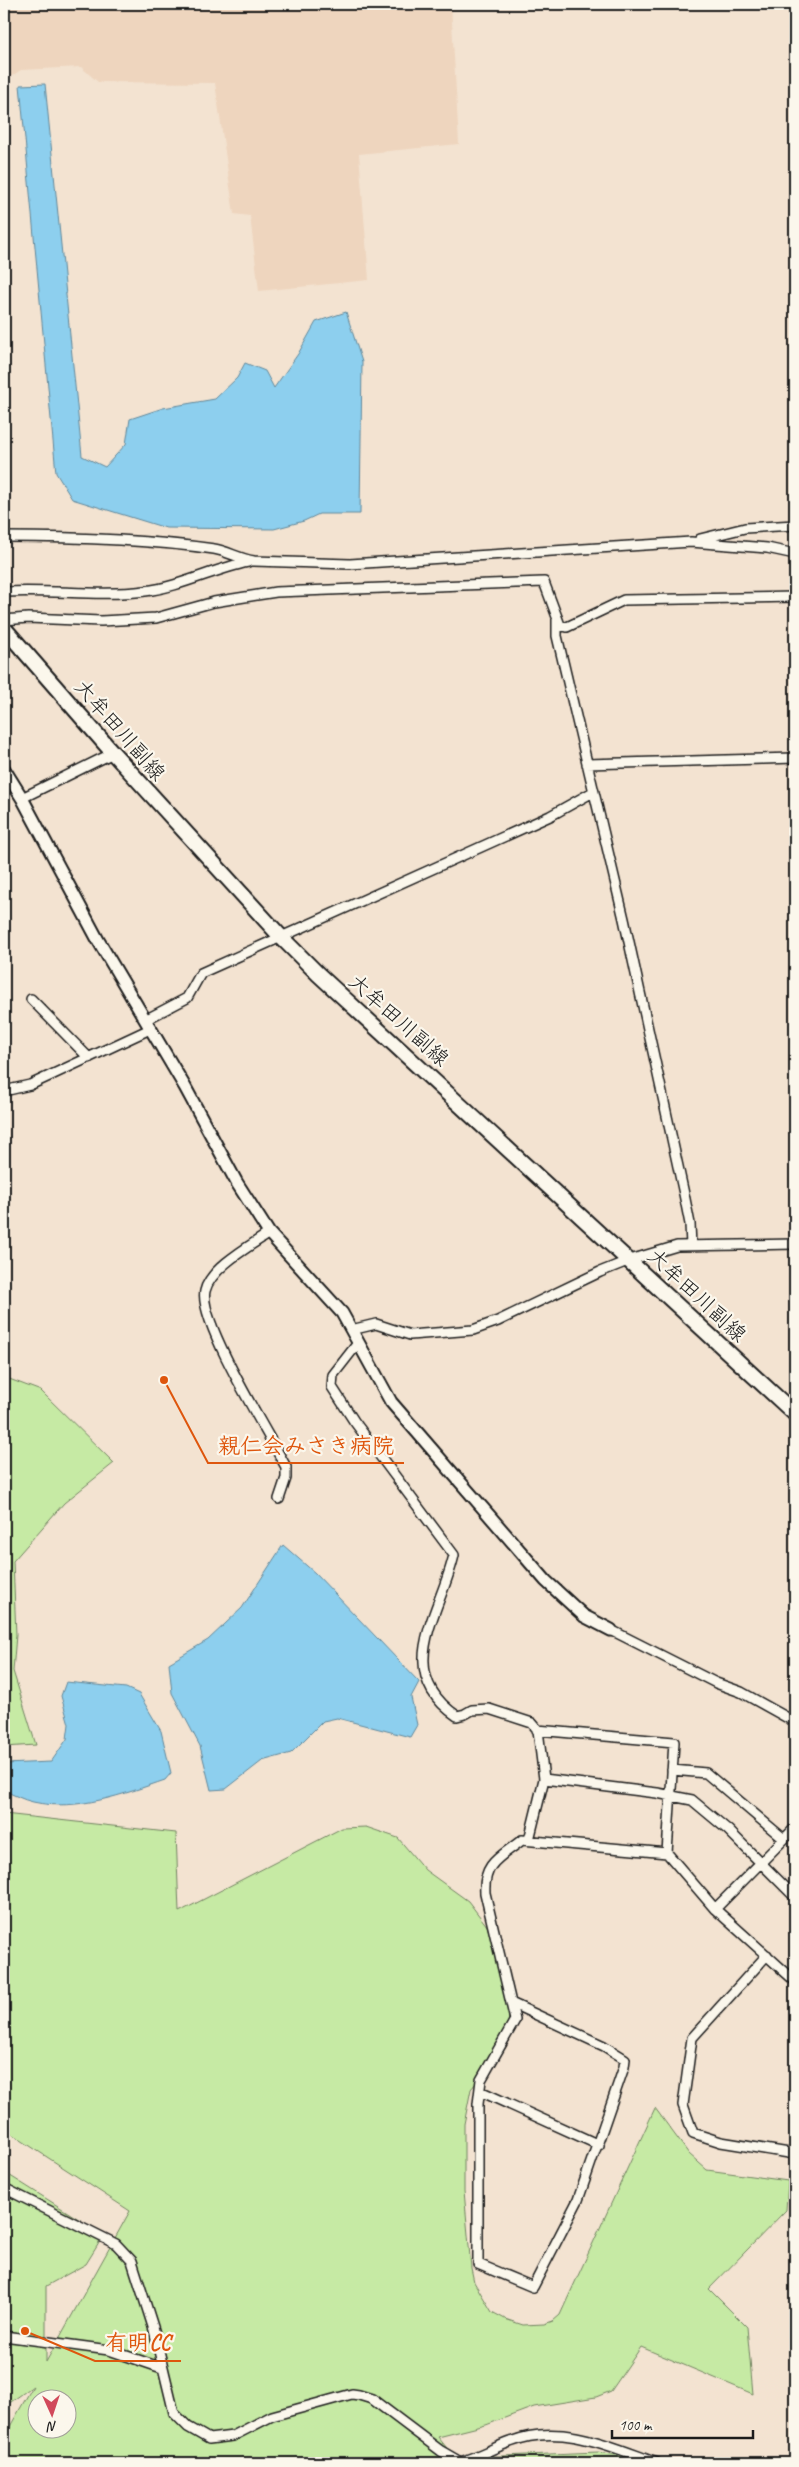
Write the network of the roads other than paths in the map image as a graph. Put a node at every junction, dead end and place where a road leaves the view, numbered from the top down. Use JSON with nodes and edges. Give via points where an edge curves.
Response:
{"nodes":[{"id":1,"x":795,"y":525,"type":"edge"},
{"id":2,"x":4,"y":537,"type":"edge"},
{"id":3,"x":691,"y":542,"type":"junction"},
{"id":4,"x":795,"y":554,"type":"edge"},
{"id":5,"x":254,"y":561,"type":"junction"},
{"id":6,"x":4,"y":592,"type":"edge"},
{"id":7,"x":795,"y":597,"type":"edge"},
{"id":8,"x":557,"y":619,"type":"junction"},
{"id":9,"x":4,"y":620,"type":"edge"},
{"id":10,"x":4,"y":628,"type":"edge"},
{"id":11,"x":113,"y":753,"type":"junction"},
{"id":12,"x":795,"y":758,"type":"edge"},
{"id":13,"x":587,"y":764,"type":"junction"},
{"id":14,"x":4,"y":769,"type":"edge"},
{"id":15,"x":593,"y":792,"type":"junction"},
{"id":16,"x":22,"y":798,"type":"junction"},
{"id":17,"x":281,"y":937,"type":"junction"},
{"id":18,"x":31,"y":999,"type":"dead end"},
{"id":19,"x":148,"y":1025,"type":"junction"},
{"id":20,"x":88,"y":1058,"type":"junction"},
{"id":21,"x":4,"y":1091,"type":"edge"},
{"id":22,"x":269,"y":1233,"type":"junction"},
{"id":23,"x":795,"y":1244,"type":"edge"},
{"id":24,"x":691,"y":1246,"type":"junction"},
{"id":25,"x":630,"y":1260,"type":"junction"},
{"id":26,"x":351,"y":1330,"type":"junction"},
{"id":27,"x":358,"y":1343,"type":"junction"},
{"id":28,"x":795,"y":1414,"type":"edge"},
{"id":29,"x":279,"y":1499,"type":"dead end"},
{"id":30,"x":612,"y":1630,"type":"joint"},
{"id":31,"x":795,"y":1722,"type":"edge"},
{"id":32,"x":538,"y":1730,"type":"junction"},
{"id":33,"x":672,"y":1770,"type":"junction"},
{"id":34,"x":544,"y":1779,"type":"junction"},
{"id":35,"x":669,"y":1796,"type":"junction"},
{"id":36,"x":795,"y":1828,"type":"edge"},
{"id":37,"x":784,"y":1839,"type":"junction"},
{"id":38,"x":529,"y":1840,"type":"junction"},
{"id":39,"x":667,"y":1853,"type":"junction"},
{"id":40,"x":761,"y":1863,"type":"junction"},
{"id":41,"x":795,"y":1897,"type":"edge"},
{"id":42,"x":715,"y":1909,"type":"junction"},
{"id":43,"x":767,"y":1955,"type":"junction"},
{"id":44,"x":795,"y":1981,"type":"edge"},
{"id":45,"x":512,"y":2003,"type":"junction"},
{"id":46,"x":480,"y":2091,"type":"junction"},
{"id":47,"x":598,"y":2145,"type":"junction"},
{"id":48,"x":795,"y":2154,"type":"edge"},
{"id":49,"x":4,"y":2188,"type":"edge"},
{"id":50,"x":4,"y":2336,"type":"edge"},
{"id":51,"x":162,"y":2368,"type":"junction"},
{"id":52,"x":658,"y":2463,"type":"edge"}],
"edges":[{"from":1,"to":3,"type":"street","via":[[745,528]]},
{"from":2,"to":5,"type":"street","via":[[100,538],[160,543],[216,549]]},
{"from":3,"to":4,"type":"street","via":[[767,548]]},
{"from":3,"to":5,"type":"street","via":[[350,564]]},
{"from":5,"to":6,"type":"street","via":[[146,591]]},
{"from":7,"to":8,"type":"street","via":[[624,600],[567,627],[560,625]]},
{"from":8,"to":9,"type":"street","via":[[544,582],[276,592],[214,602],[156,618]]},
{"from":8,"to":13,"type":"street","via":[[557,636]]},
{"from":10,"to":11,"type":"main road","name":"大牟田川副線"},
{"from":11,"to":16,"type":"street"},
{"from":11,"to":17,"type":"main road","name":"大牟田川副線"},
{"from":12,"to":13,"type":"street"},
{"from":13,"to":15,"type":"street"},
{"from":14,"to":16,"type":"street"},
{"from":15,"to":17,"type":"street","via":[[550,816]]},
{"from":15,"to":24,"type":"street","via":[[684,1194]]},
{"from":16,"to":19,"type":"street"},
{"from":17,"to":19,"type":"street","via":[[201,973],[187,998]]},
{"from":17,"to":25,"type":"main road","name":"大牟田川副線"},
{"from":18,"to":20,"type":"street"},
{"from":19,"to":20,"type":"street"},
{"from":19,"to":22,"type":"street","via":[[237,1183]]},
{"from":20,"to":21,"type":"street","via":[[30,1085]]},
{"from":22,"to":26,"type":"street","via":[[342,1313]]},
{"from":22,"to":29,"type":"street","via":[[216,1272],[205,1292],[208,1318],[286,1467]]},
{"from":23,"to":24,"type":"street"},
{"from":24,"to":25,"type":"street","via":[[677,1246]]},
{"from":25,"to":26,"type":"street","via":[[473,1330],[410,1336],[376,1324]]},
{"from":25,"to":28,"type":"main road","name":"大牟田川副線"},
{"from":26,"to":27,"type":"street"},
{"from":27,"to":30,"type":"street","via":[[391,1402],[546,1581],[584,1616]]},
{"from":27,"to":32,"type":"street","via":[[334,1375],[332,1387],[454,1554],[425,1638],[424,1670],[429,1686],[445,1707],[457,1716],[472,1710],[489,1709],[532,1723]]},
{"from":30,"to":31,"type":"street","via":[[716,1683],[741,1692]]},
{"from":32,"to":33,"type":"street","via":[[674,1742]]},
{"from":32,"to":34,"type":"street"},
{"from":33,"to":35,"type":"street"},
{"from":33,"to":37,"type":"street","via":[[706,1773]]},
{"from":34,"to":35,"type":"street"},
{"from":34,"to":38,"type":"street"},
{"from":35,"to":39,"type":"street"},
{"from":35,"to":40,"type":"street","via":[[692,1800]]},
{"from":36,"to":37,"type":"street"},
{"from":37,"to":40,"type":"street"},
{"from":38,"to":39,"type":"street"},
{"from":38,"to":45,"type":"street","via":[[522,1840],[488,1866],[484,1879],[484,1893]]},
{"from":39,"to":42,"type":"street"},
{"from":40,"to":41,"type":"street"},
{"from":40,"to":42,"type":"street"},
{"from":42,"to":43,"type":"street"},
{"from":43,"to":44,"type":"street"},
{"from":43,"to":48,"type":"street","via":[[692,2038],[683,2105],[693,2133],[721,2142]]},
{"from":45,"to":46,"type":"street","via":[[515,2020],[481,2080]]},
{"from":45,"to":47,"type":"street","via":[[625,2059]]},
{"from":46,"to":47,"type":"street"},
{"from":46,"to":47,"type":"street","via":[[478,2264],[533,2287],[578,2200]]},
{"from":49,"to":51,"type":"street","via":[[120,2247],[132,2261],[154,2330]]},
{"from":50,"to":51,"type":"street","via":[[109,2350]]},
{"from":51,"to":52,"type":"street","via":[[174,2413],[188,2427],[209,2439],[232,2436],[272,2416],[352,2394],[372,2399],[460,2462],[510,2441],[557,2433],[594,2440]]}]}
